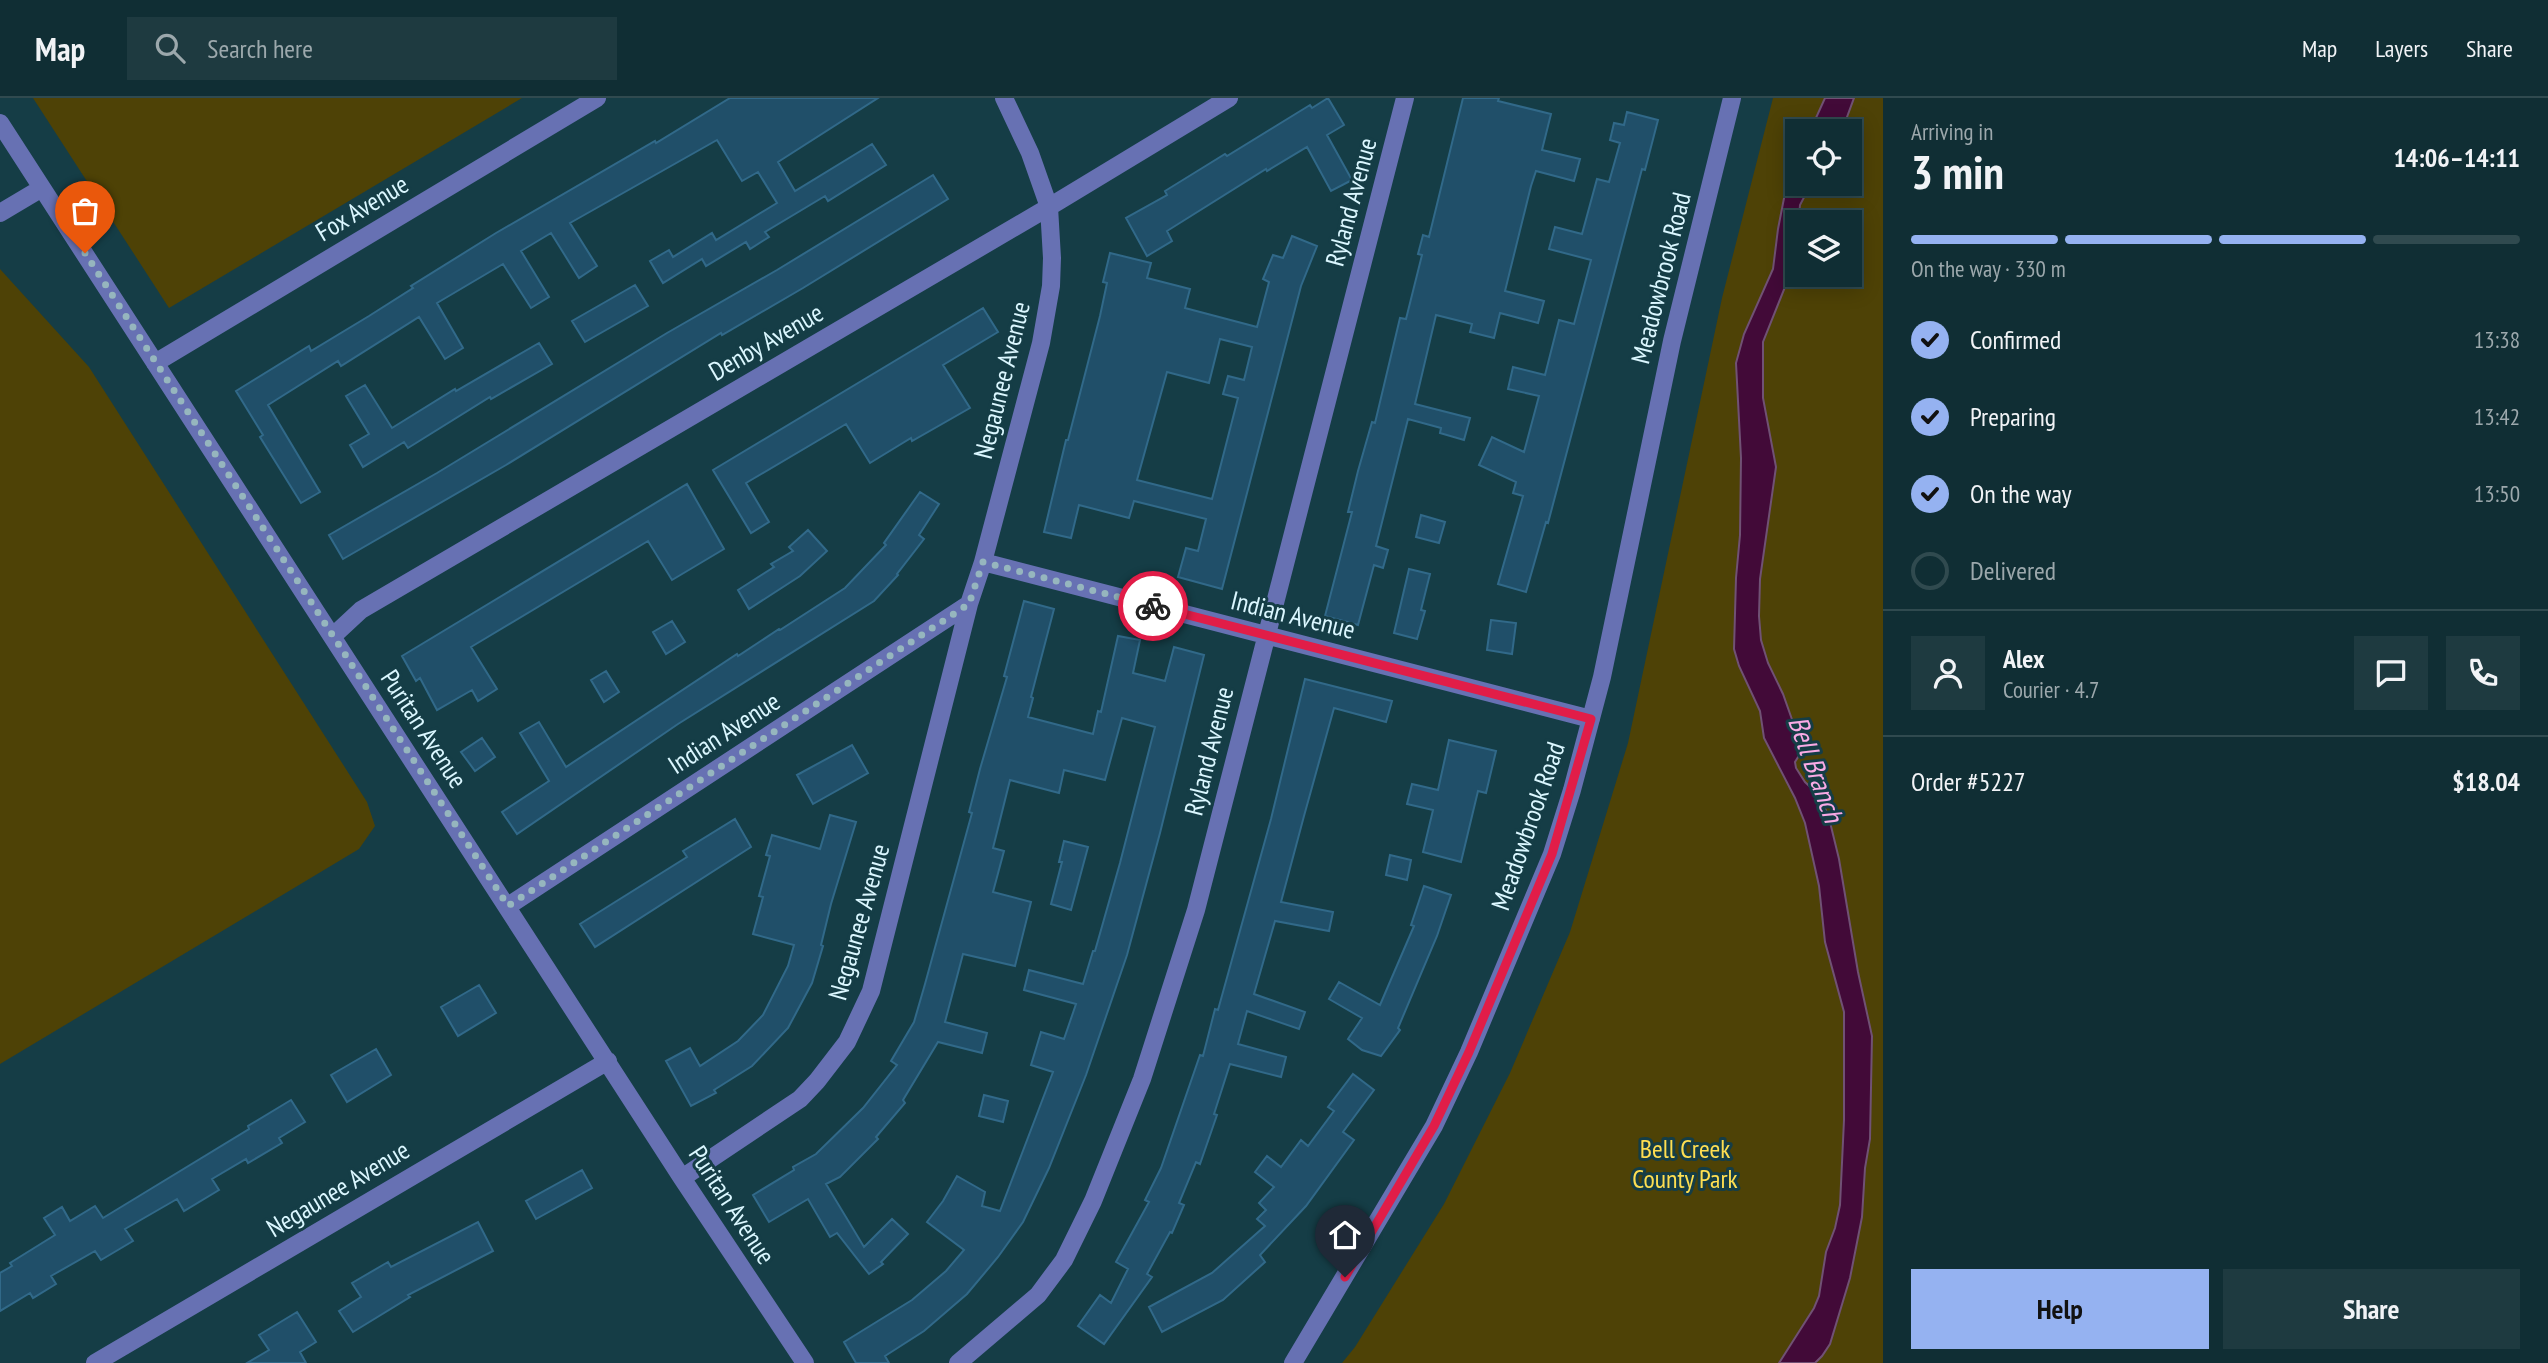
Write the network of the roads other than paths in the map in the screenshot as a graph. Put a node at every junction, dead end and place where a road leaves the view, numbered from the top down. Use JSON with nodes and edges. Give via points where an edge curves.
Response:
{"nodes":[{"id":1,"x":597,"y":98,"type":"edge"},
{"id":2,"x":1004,"y":98,"type":"edge"},
{"id":3,"x":1229,"y":98,"type":"edge"},
{"id":4,"x":1405,"y":98,"type":"edge"},
{"id":5,"x":1732,"y":98,"type":"edge"},
{"id":6,"x":0,"y":123,"type":"edge"},
{"id":7,"x":42,"y":188,"type":"junction"},
{"id":8,"x":1049,"y":207,"type":"junction"},
{"id":9,"x":0,"y":213,"type":"edge"},
{"id":10,"x":155,"y":363,"type":"junction"},
{"id":11,"x":983,"y":562,"type":"junction"},
{"id":12,"x":969,"y":604,"type":"junction"},
{"id":13,"x":1265,"y":635,"type":"junction"},
{"id":14,"x":333,"y":636,"type":"junction"},
{"id":15,"x":1591,"y":719,"type":"junction"},
{"id":16,"x":508,"y":906,"type":"junction"},
{"id":17,"x":608,"y":1060,"type":"junction"},
{"id":18,"x":682,"y":1178,"type":"junction"},
{"id":19,"x":95,"y":1363,"type":"edge"},
{"id":20,"x":804,"y":1363,"type":"edge"},
{"id":21,"x":958,"y":1363,"type":"edge"},
{"id":22,"x":1293,"y":1363,"type":"edge"}],
"edges":[{"from":1,"to":10,"type":"street","name":"Fox Avenue"},
{"from":2,"to":8,"type":"street","name":"Negaunee Avenue"},
{"from":3,"to":8,"type":"street","name":"Denby Avenue"},
{"from":4,"to":13,"type":"street","name":"Ryland Avenue"},
{"from":5,"to":15,"type":"street","name":"Meadowbrook Road","via":[[1672,341]]},
{"from":6,"to":7,"type":"street","name":"Puritan Avenue"},
{"from":7,"to":9,"type":"street"},
{"from":7,"to":10,"type":"street","name":"Puritan Avenue"},
{"from":8,"to":11,"type":"street","name":"Negaunee Avenue","via":[[1052,258],[1047,315]]},
{"from":8,"to":14,"type":"street","name":"Denby Avenue","via":[[361,610]]},
{"from":10,"to":14,"type":"street","name":"Puritan Avenue"},
{"from":11,"to":12,"type":"street","name":"Negaunee Avenue"},
{"from":11,"to":13,"type":"street","name":"Indian Avenue"},
{"from":12,"to":16,"type":"street","name":"Indian Avenue"},
{"from":12,"to":18,"type":"street","name":"Negaunee Avenue","via":[[871,991],[858,1021],[833,1062],[800,1099]]},
{"from":13,"to":15,"type":"street","name":"Indian Avenue"},
{"from":13,"to":21,"type":"street","name":"Ryland Avenue","via":[[1196,910],[1109,1165],[1064,1260],[1038,1296]]},
{"from":14,"to":16,"type":"street","name":"Puritan Avenue"},
{"from":15,"to":22,"type":"street","name":"Meadowbrook Road","via":[[1552,854],[1469,1052],[1409,1171]]},
{"from":16,"to":17,"type":"street","name":"Puritan Avenue"},
{"from":17,"to":18,"type":"street","name":"Puritan Avenue"},
{"from":17,"to":19,"type":"street","name":"Negaunee Avenue"},
{"from":18,"to":20,"type":"street","name":"Puritan Avenue"}]}
